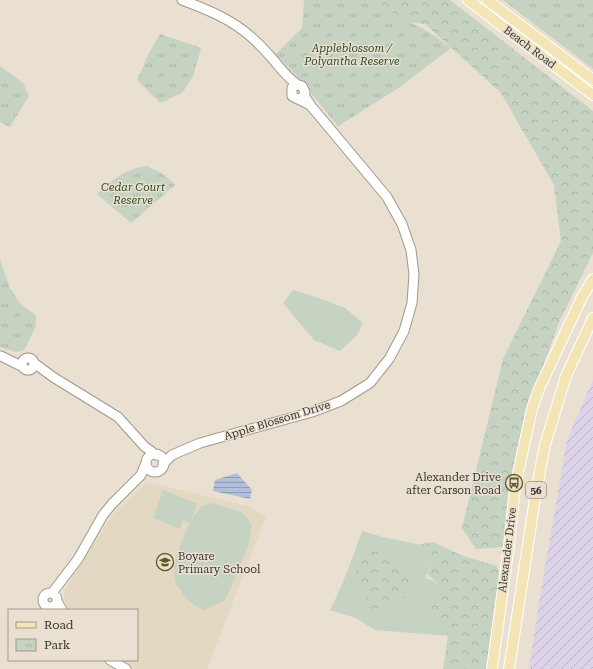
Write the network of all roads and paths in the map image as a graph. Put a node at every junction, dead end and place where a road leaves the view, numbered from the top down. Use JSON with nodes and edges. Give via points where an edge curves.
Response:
{"nodes":[{"id":1,"x":182,"y":0,"type":"edge"},
{"id":2,"x":468,"y":0,"type":"edge"},
{"id":3,"x":487,"y":0,"type":"edge"},
{"id":4,"x":593,"y":80,"type":"edge"},
{"id":5,"x":593,"y":95,"type":"edge"},
{"id":6,"x":593,"y":279,"type":"edge"},
{"id":7,"x":593,"y":318,"type":"edge"},
{"id":8,"x":1,"y":356,"type":"edge"},
{"id":9,"x":144,"y":446,"type":"junction"},
{"id":10,"x":157,"y":455,"type":"junction"},
{"id":11,"x":172,"y":455,"type":"junction"},
{"id":12,"x":147,"y":461,"type":"junction"},
{"id":13,"x":163,"y":464,"type":"junction"},
{"id":14,"x":154,"y":472,"type":"junction"},
{"id":15,"x":141,"y":475,"type":"junction"},
{"id":16,"x":54,"y":602,"type":"edge"},
{"id":17,"x":510,"y":658,"type":"junction"},
{"id":18,"x":104,"y":661,"type":"edge"},
{"id":19,"x":112,"y":661,"type":"edge"},
{"id":20,"x":116,"y":669,"type":"edge"},
{"id":21,"x":126,"y":669,"type":"edge"},
{"id":22,"x":492,"y":669,"type":"edge"},
{"id":23,"x":509,"y":669,"type":"edge"},
{"id":24,"x":514,"y":669,"type":"edge"}],
"edges":[{"from":1,"to":11,"type":"street","name":"Apple Blossom Drive","via":[[228,20],[249,35],[270,56],[295,86],[292,96],[302,97],[311,106],[387,197],[402,224],[414,274],[412,303],[404,331],[390,359],[370,382],[341,401],[312,412],[200,443]]},
{"from":2,"to":5,"type":"main road","name":"Beach Road"},
{"from":3,"to":4,"type":"main road","name":"Beach Road"},
{"from":6,"to":22,"type":"main road","name":"Alexander Drive","number":"56","via":[[582,297],[532,409],[514,487]]},
{"from":7,"to":17,"type":"main road","name":"Alexander Drive","number":"56","via":[[566,376],[545,445]]},
{"from":8,"to":9,"type":"street","via":[[52,377],[118,417]]},
{"from":9,"to":10,"type":"street"},
{"from":9,"to":12,"type":"street"},
{"from":10,"to":11,"type":"street","name":"Apple Blossom Drive"},
{"from":10,"to":12,"type":"street","via":[[150,455]]},
{"from":10,"to":13,"type":"street"},
{"from":11,"to":13,"type":"street","name":"Apple Blossom Drive"},
{"from":12,"to":14,"type":"street","via":[[148,468]]},
{"from":12,"to":15,"type":"street"},
{"from":13,"to":14,"type":"street","via":[[160,470]]},
{"from":14,"to":15,"type":"street"},
{"from":15,"to":16,"type":"street","via":[[103,515],[75,569]]},
{"from":17,"to":23,"type":"main road","name":"Alexander Drive","number":"56"},
{"from":17,"to":24,"type":"main road"},
{"from":18,"to":20,"type":"street"},
{"from":19,"to":21,"type":"street"}]}
